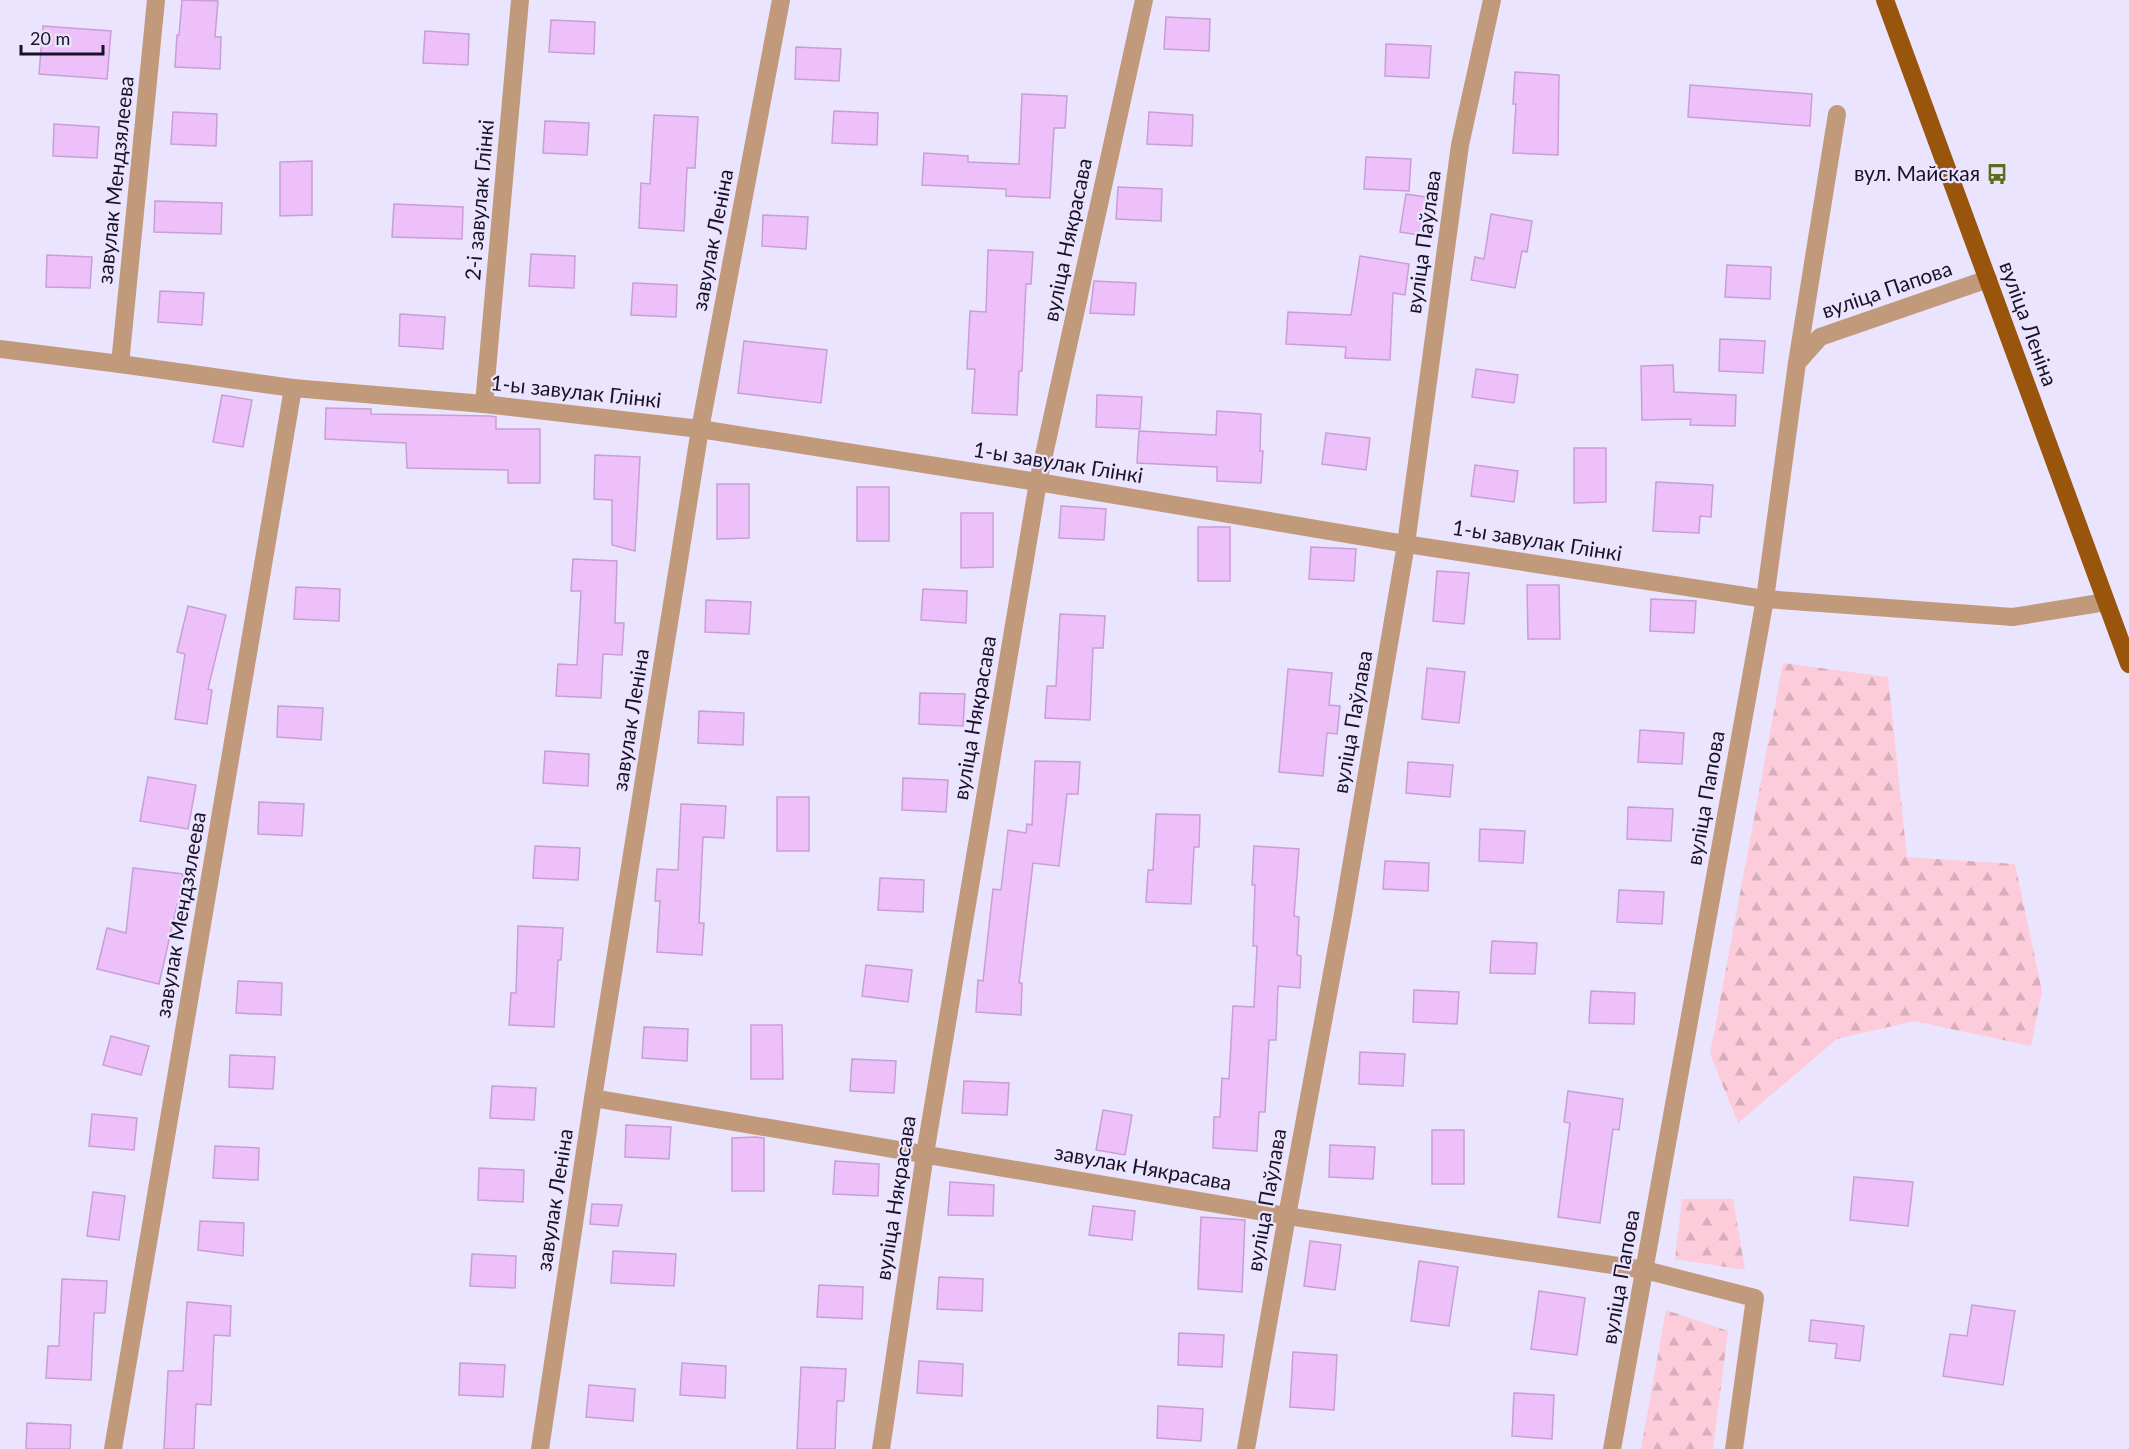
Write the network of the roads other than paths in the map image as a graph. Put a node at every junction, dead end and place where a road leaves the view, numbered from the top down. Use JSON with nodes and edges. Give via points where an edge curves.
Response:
{"nodes":[{"id":1,"x":156,"y":0,"type":"edge"},
{"id":2,"x":520,"y":0,"type":"edge"},
{"id":3,"x":781,"y":0,"type":"edge"},
{"id":4,"x":1144,"y":0,"type":"edge"},
{"id":5,"x":1492,"y":0,"type":"edge"},
{"id":6,"x":1886,"y":0,"type":"edge"},
{"id":7,"x":1837,"y":114,"type":"dead end"},
{"id":8,"x":1988,"y":279,"type":"junction"},
{"id":9,"x":0,"y":350,"type":"edge"},
{"id":10,"x":120,"y":363,"type":"junction"},
{"id":11,"x":1797,"y":363,"type":"junction"},
{"id":12,"x":293,"y":388,"type":"junction"},
{"id":13,"x":484,"y":404,"type":"junction"},
{"id":14,"x":700,"y":429,"type":"junction"},
{"id":15,"x":1038,"y":482,"type":"junction"},
{"id":16,"x":1406,"y":544,"type":"junction"},
{"id":17,"x":1765,"y":599,"type":"junction"},
{"id":18,"x":2106,"y":602,"type":"junction"},
{"id":19,"x":2129,"y":664,"type":"edge"},
{"id":20,"x":593,"y":1098,"type":"junction"},
{"id":21,"x":925,"y":1154,"type":"junction"},
{"id":22,"x":1287,"y":1216,"type":"junction"},
{"id":23,"x":1645,"y":1270,"type":"junction"},
{"id":24,"x":112,"y":1449,"type":"edge"},
{"id":25,"x":540,"y":1449,"type":"edge"},
{"id":26,"x":881,"y":1449,"type":"edge"},
{"id":27,"x":1246,"y":1449,"type":"edge"},
{"id":28,"x":1612,"y":1449,"type":"edge"},
{"id":29,"x":1734,"y":1449,"type":"edge"}],
"edges":[{"from":1,"to":10,"type":"street","name":"завулак Мендзялеева"},
{"from":2,"to":13,"type":"street","name":"2-і завулак Глінкі"},
{"from":3,"to":14,"type":"street","name":"завулак Леніна"},
{"from":4,"to":15,"type":"street","name":"вуліца Някрасава"},
{"from":5,"to":16,"type":"street","name":"вуліца Паўлава","via":[[1460,145]]},
{"from":6,"to":8,"type":"main road","name":"вуліца Леніна"},
{"from":7,"to":11,"type":"street"},
{"from":8,"to":11,"type":"street","name":"вуліца Папова","via":[[1820,338]]},
{"from":8,"to":18,"type":"main road","name":"вуліца Леніна"},
{"from":9,"to":10,"type":"street","name":"1-ы завулак Глінкі"},
{"from":10,"to":12,"type":"street","name":"1-ы завулак Глінкі"},
{"from":11,"to":17,"type":"street","name":"вуліца Папова"},
{"from":12,"to":13,"type":"street","name":"1-ы завулак Глінкі"},
{"from":12,"to":24,"type":"street","name":"завулак Мендзялеева"},
{"from":13,"to":14,"type":"street","name":"1-ы завулак Глінкі"},
{"from":14,"to":15,"type":"street","name":"1-ы завулак Глінкі"},
{"from":14,"to":20,"type":"street","name":"завулак Леніна"},
{"from":15,"to":16,"type":"street","name":"1-ы завулак Глінкі"},
{"from":15,"to":21,"type":"street","name":"вуліца Някрасава"},
{"from":16,"to":17,"type":"street","name":"1-ы завулак Глінкі"},
{"from":16,"to":22,"type":"street","name":"вуліца Паўлава"},
{"from":17,"to":18,"type":"street","name":"1-ы завулак Глінкі","via":[[2013,617]]},
{"from":17,"to":23,"type":"street","name":"вуліца Папова"},
{"from":18,"to":19,"type":"main road","name":"вуліца Леніна"},
{"from":20,"to":21,"type":"street","name":"завулак Някрасава"},
{"from":20,"to":25,"type":"street","name":"завулак Леніна"},
{"from":21,"to":22,"type":"street","name":"завулак Някрасава"},
{"from":21,"to":26,"type":"street","name":"вуліца Някрасава"},
{"from":22,"to":23,"type":"street","name":"завулак Някрасава"},
{"from":22,"to":27,"type":"street","name":"вуліца Паўлава"},
{"from":23,"to":28,"type":"street","name":"вуліца Папова"},
{"from":23,"to":29,"type":"street","name":"завулак Някрасава","via":[[1755,1298]]}]}
